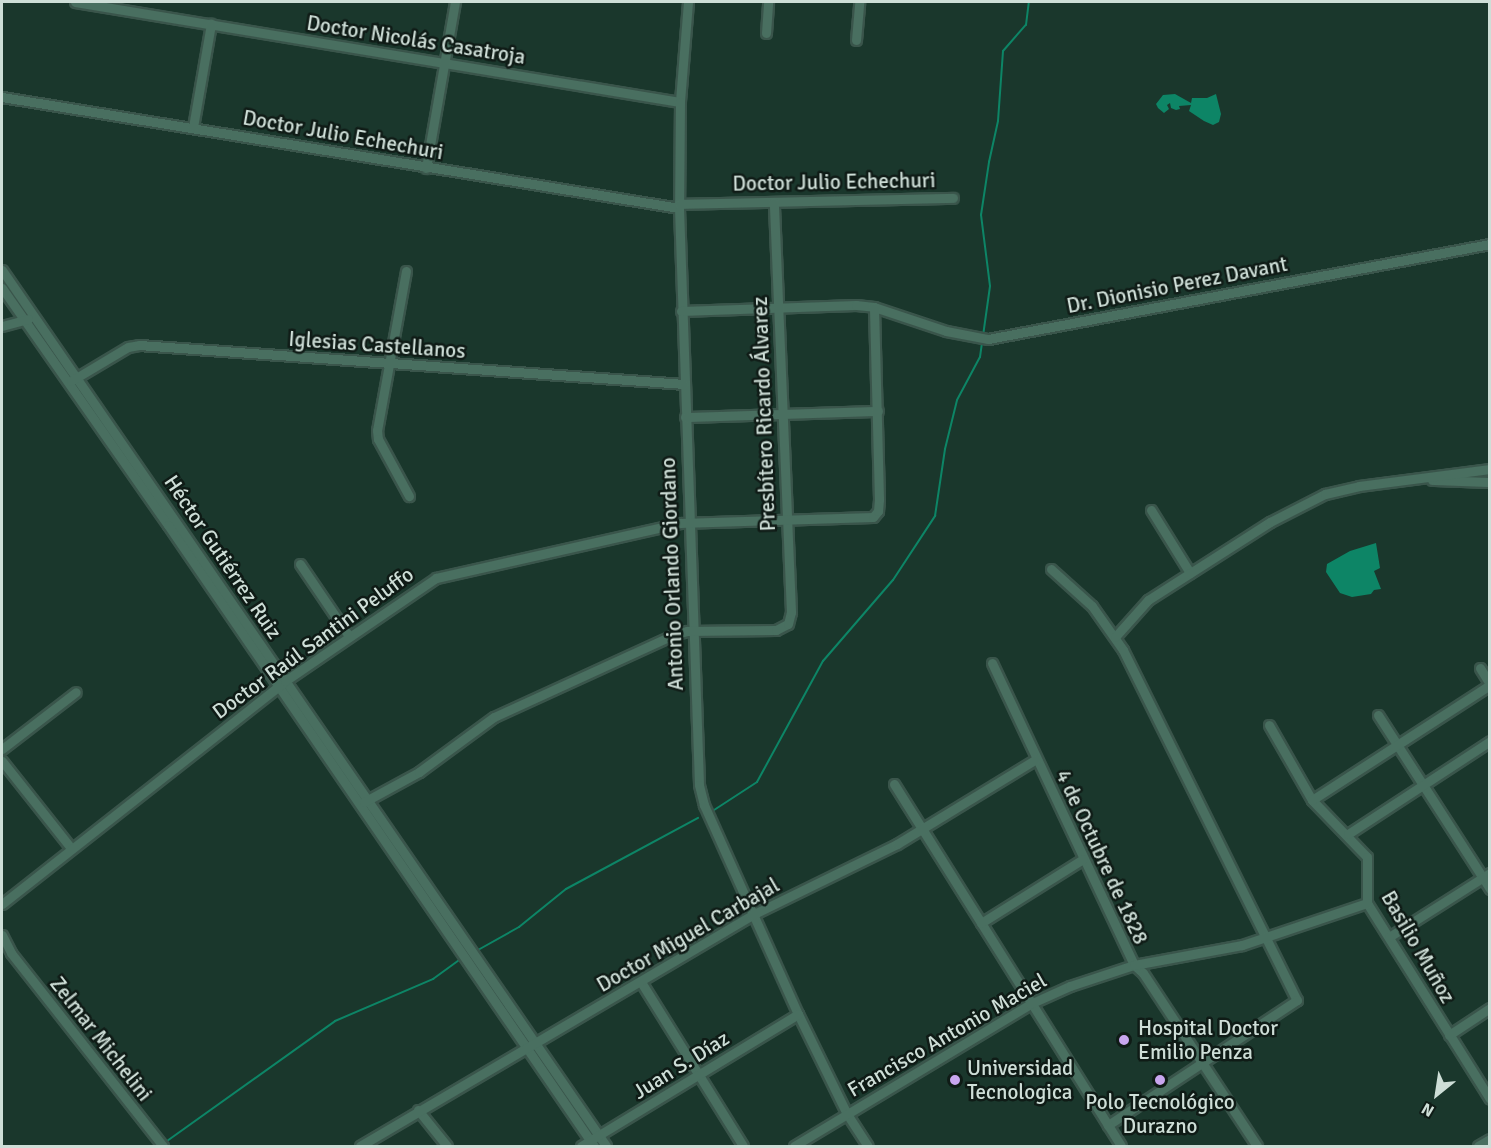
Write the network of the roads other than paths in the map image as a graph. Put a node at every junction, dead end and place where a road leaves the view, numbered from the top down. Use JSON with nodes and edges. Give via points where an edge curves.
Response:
{"nodes":[{"id":1,"x":75,"y":2,"type":"edge"},
{"id":2,"x":455,"y":2,"type":"edge"},
{"id":3,"x":688,"y":2,"type":"edge"},
{"id":4,"x":768,"y":2,"type":"edge"},
{"id":5,"x":859,"y":2,"type":"edge"},
{"id":6,"x":211,"y":24,"type":"junction"},
{"id":7,"x":766,"y":33,"type":"dead end"},
{"id":8,"x":856,"y":40,"type":"dead end"},
{"id":9,"x":444,"y":63,"type":"junction"},
{"id":10,"x":2,"y":97,"type":"edge"},
{"id":11,"x":680,"y":102,"type":"junction"},
{"id":12,"x":193,"y":127,"type":"junction"},
{"id":13,"x":426,"y":168,"type":"junction"},
{"id":14,"x":953,"y":198,"type":"dead end"},
{"id":15,"x":774,"y":202,"type":"junction"},
{"id":16,"x":679,"y":206,"type":"junction"},
{"id":17,"x":1490,"y":244,"type":"edge"},
{"id":18,"x":2,"y":270,"type":"edge"},
{"id":19,"x":406,"y":271,"type":"dead end"},
{"id":20,"x":2,"y":288,"type":"edge"},
{"id":21,"x":874,"y":307,"type":"junction"},
{"id":22,"x":779,"y":309,"type":"junction"},
{"id":23,"x":681,"y":310,"type":"junction"},
{"id":24,"x":29,"y":319,"type":"junction"},
{"id":25,"x":2,"y":326,"type":"edge"},
{"id":26,"x":388,"y":364,"type":"junction"},
{"id":27,"x":72,"y":380,"type":"junction"},
{"id":28,"x":684,"y":384,"type":"junction"},
{"id":29,"x":878,"y":411,"type":"junction"},
{"id":30,"x":782,"y":414,"type":"junction"},
{"id":31,"x":685,"y":417,"type":"junction"},
{"id":32,"x":1490,"y":469,"type":"edge"},
{"id":33,"x":1419,"y":478,"type":"junction"},
{"id":34,"x":1490,"y":482,"type":"edge"},
{"id":35,"x":409,"y":496,"type":"dead end"},
{"id":36,"x":1151,"y":510,"type":"dead end"},
{"id":37,"x":785,"y":520,"type":"junction"},
{"id":38,"x":688,"y":522,"type":"junction"},
{"id":39,"x":300,"y":564,"type":"dead end"},
{"id":40,"x":1051,"y":569,"type":"dead end"},
{"id":41,"x":1190,"y":573,"type":"junction"},
{"id":42,"x":692,"y":631,"type":"junction"},
{"id":43,"x":349,"y":636,"type":"junction"},
{"id":44,"x":1115,"y":637,"type":"junction"},
{"id":45,"x":992,"y":663,"type":"dead end"},
{"id":46,"x":1480,"y":668,"type":"dead end"},
{"id":47,"x":285,"y":681,"type":"junction"},
{"id":48,"x":1490,"y":684,"type":"edge"},
{"id":49,"x":76,"y":692,"type":"dead end"},
{"id":50,"x":1378,"y":716,"type":"dead end"},
{"id":51,"x":1269,"y":725,"type":"dead end"},
{"id":52,"x":1490,"y":741,"type":"edge"},
{"id":53,"x":1396,"y":745,"type":"junction"},
{"id":54,"x":2,"y":750,"type":"edge"},
{"id":55,"x":1035,"y":759,"type":"junction"},
{"id":56,"x":2,"y":761,"type":"edge"},
{"id":57,"x":894,"y":784,"type":"dead end"},
{"id":58,"x":1422,"y":786,"type":"junction"},
{"id":59,"x":1312,"y":800,"type":"junction"},
{"id":60,"x":363,"y":803,"type":"junction"},
{"id":61,"x":922,"y":827,"type":"junction"},
{"id":62,"x":1348,"y":834,"type":"junction"},
{"id":63,"x":70,"y":848,"type":"junction"},
{"id":64,"x":1083,"y":859,"type":"junction"},
{"id":65,"x":1486,"y":875,"type":"edge"},
{"id":66,"x":1490,"y":889,"type":"edge"},
{"id":67,"x":1366,"y":903,"type":"junction"},
{"id":68,"x":2,"y":904,"type":"edge"},
{"id":69,"x":753,"y":915,"type":"junction"},
{"id":70,"x":981,"y":923,"type":"junction"},
{"id":71,"x":2,"y":935,"type":"edge"},
{"id":72,"x":1265,"y":937,"type":"junction"},
{"id":73,"x":1389,"y":937,"type":"junction"},
{"id":74,"x":2,"y":946,"type":"edge"},
{"id":75,"x":11,"y":953,"type":"junction"},
{"id":76,"x":1134,"y":965,"type":"junction"},
{"id":77,"x":641,"y":982,"type":"junction"},
{"id":78,"x":1030,"y":1004,"type":"junction"},
{"id":79,"x":1490,"y":1008,"type":"edge"},
{"id":80,"x":798,"y":1014,"type":"junction"},
{"id":81,"x":1449,"y":1035,"type":"junction"},
{"id":82,"x":530,"y":1046,"type":"junction"},
{"id":83,"x":1204,"y":1063,"type":"junction"},
{"id":84,"x":698,"y":1076,"type":"junction"},
{"id":85,"x":1490,"y":1099,"type":"edge"},
{"id":86,"x":418,"y":1110,"type":"junction"},
{"id":87,"x":848,"y":1114,"type":"junction"},
{"id":88,"x":1108,"y":1125,"type":"junction"},
{"id":89,"x":599,"y":1137,"type":"junction"},
{"id":90,"x":1490,"y":1139,"type":"edge"},
{"id":91,"x":163,"y":1146,"type":"edge"},
{"id":92,"x":360,"y":1146,"type":"edge"},
{"id":93,"x":447,"y":1146,"type":"edge"},
{"id":94,"x":581,"y":1146,"type":"edge"},
{"id":95,"x":594,"y":1146,"type":"edge"},
{"id":96,"x":606,"y":1146,"type":"edge"},
{"id":97,"x":743,"y":1146,"type":"edge"},
{"id":98,"x":794,"y":1146,"type":"edge"},
{"id":99,"x":868,"y":1146,"type":"edge"},
{"id":100,"x":1121,"y":1146,"type":"edge"},
{"id":101,"x":1257,"y":1146,"type":"edge"},
{"id":102,"x":1478,"y":1146,"type":"edge"}],
"edges":[{"from":1,"to":6,"type":"street","name":"Doctor Nicolás Casatroja"},
{"from":2,"to":9,"type":"street"},
{"from":3,"to":11,"type":"street","name":"Antonio Orlando Giordano"},
{"from":4,"to":7,"type":"street"},
{"from":5,"to":8,"type":"street"},
{"from":6,"to":9,"type":"street","name":"Doctor Nicolás Casatroja"},
{"from":6,"to":12,"type":"street"},
{"from":9,"to":11,"type":"street","name":"Doctor Nicolás Casatroja"},
{"from":9,"to":13,"type":"street"},
{"from":10,"to":12,"type":"street","name":"Doctor Julio Echechuri"},
{"from":11,"to":16,"type":"street","name":"Antonio Orlando Giordano"},
{"from":12,"to":13,"type":"street","name":"Doctor Julio Echechuri"},
{"from":13,"to":16,"type":"street","name":"Doctor Julio Echechuri"},
{"from":14,"to":15,"type":"street","name":"Doctor Julio Echechuri"},
{"from":15,"to":16,"type":"street","name":"Doctor Julio Echechuri"},
{"from":15,"to":22,"type":"street","name":"Presbítero Ricardo Álvarez"},
{"from":16,"to":23,"type":"street","name":"Antonio Orlando Giordano"},
{"from":17,"to":21,"type":"street","name":"Dr. Dionisio Perez Davant","via":[[988,339],[946,331]]},
{"from":18,"to":24,"type":"street","name":"Héctor Gutiérrez Ruiz"},
{"from":19,"to":26,"type":"street"},
{"from":20,"to":24,"type":"street","name":"Héctor Gutiérrez Ruiz"},
{"from":21,"to":22,"type":"street","name":"Dr. Dionisio Perez Davant","via":[[856,304]]},
{"from":21,"to":29,"type":"street"},
{"from":22,"to":23,"type":"street","name":"Dr. Dionisio Perez Davant"},
{"from":22,"to":30,"type":"street","name":"Presbítero Ricardo Álvarez"},
{"from":23,"to":28,"type":"street","name":"Antonio Orlando Giordano"},
{"from":24,"to":25,"type":"street"},
{"from":24,"to":27,"type":"street","name":"Héctor Gutiérrez Ruiz"},
{"from":26,"to":27,"type":"street","name":"Iglesias Castellanos","via":[[139,345],[128,347]]},
{"from":26,"to":28,"type":"street","name":"Iglesias Castellanos"},
{"from":26,"to":35,"type":"street","via":[[378,439]]},
{"from":27,"to":47,"type":"street","name":"Héctor Gutiérrez Ruiz"},
{"from":27,"to":60,"type":"street","name":"Héctor Gutiérrez Ruiz","via":[[168,525]]},
{"from":28,"to":31,"type":"street","name":"Antonio Orlando Giordano"},
{"from":29,"to":30,"type":"street"},
{"from":29,"to":37,"type":"street","name":"Doctor Raúl Santini Peluffo","via":[[876,514],[862,519]]},
{"from":30,"to":31,"type":"street"},
{"from":30,"to":37,"type":"street","name":"Presbítero Ricardo Álvarez"},
{"from":31,"to":38,"type":"street","name":"Antonio Orlando Giordano"},
{"from":32,"to":33,"type":"street"},
{"from":33,"to":34,"type":"street","via":[[1450,483]]},
{"from":33,"to":41,"type":"street","via":[[1325,494],[1270,522]]},
{"from":36,"to":41,"type":"street"},
{"from":37,"to":38,"type":"street","name":"Doctor Raúl Santini Peluffo"},
{"from":37,"to":42,"type":"street","name":"Presbítero Ricardo Álvarez","via":[[791,612],[788,624],[776,630]]},
{"from":38,"to":42,"type":"street","name":"Antonio Orlando Giordano"},
{"from":38,"to":43,"type":"street","name":"Doctor Raúl Santini Peluffo","via":[[444,574]]},
{"from":39,"to":43,"type":"street"},
{"from":40,"to":44,"type":"street","via":[[1092,606]]},
{"from":41,"to":44,"type":"street","via":[[1148,600]]},
{"from":42,"to":60,"type":"street","via":[[673,635],[494,717],[419,772]]},
{"from":42,"to":69,"type":"street","name":"Antonio Orlando Giordano","via":[[700,795]]},
{"from":43,"to":47,"type":"street","name":"Doctor Raúl Santini Peluffo"},
{"from":44,"to":72,"type":"street"},
{"from":45,"to":55,"type":"street","name":"4 de Octubre de 1828"},
{"from":46,"to":48,"type":"street"},
{"from":47,"to":60,"type":"street","name":"Héctor Gutiérrez Ruiz"},
{"from":47,"to":63,"type":"street","name":"Doctor Raúl Santini Peluffo"},
{"from":48,"to":53,"type":"street"},
{"from":49,"to":54,"type":"street"},
{"from":50,"to":53,"type":"street"},
{"from":51,"to":59,"type":"street","name":"Basilio Muñoz"},
{"from":52,"to":58,"type":"street"},
{"from":53,"to":58,"type":"street"},
{"from":53,"to":59,"type":"street"},
{"from":55,"to":61,"type":"street","name":"Doctor Miguel Carbajal"},
{"from":55,"to":64,"type":"street","name":"4 de Octubre de 1828"},
{"from":56,"to":63,"type":"street"},
{"from":57,"to":61,"type":"street"},
{"from":58,"to":62,"type":"street"},
{"from":58,"to":65,"type":"street"},
{"from":59,"to":62,"type":"street","name":"Basilio Muñoz"},
{"from":60,"to":82,"type":"street","name":"Héctor Gutiérrez Ruiz"},
{"from":61,"to":69,"type":"street","name":"Doctor Miguel Carbajal"},
{"from":61,"to":70,"type":"street"},
{"from":62,"to":67,"type":"street","name":"Basilio Muñoz","via":[[1366,857]]},
{"from":63,"to":68,"type":"street","name":"Doctor Raúl Santini Peluffo"},
{"from":64,"to":70,"type":"street"},
{"from":64,"to":76,"type":"street","name":"4 de Octubre de 1828"},
{"from":65,"to":66,"type":"street"},
{"from":65,"to":73,"type":"street"},
{"from":67,"to":72,"type":"street","name":"Francisco Antonio Maciel"},
{"from":67,"to":73,"type":"street","name":"Basilio Muñoz"},
{"from":69,"to":77,"type":"street","name":"Doctor Miguel Carbajal"},
{"from":69,"to":80,"type":"street","name":"Antonio Orlando Giordano"},
{"from":70,"to":78,"type":"street"},
{"from":71,"to":75,"type":"street","name":"Zelmar Michelini"},
{"from":72,"to":76,"type":"street","name":"Francisco Antonio Maciel","via":[[1242,945]]},
{"from":72,"to":83,"type":"street","via":[[1297,1000]]},
{"from":73,"to":81,"type":"street","name":"Basilio Muñoz"},
{"from":74,"to":75,"type":"street","name":"Zelmar Michelini"},
{"from":75,"to":91,"type":"street","name":"Zelmar Michelini"},
{"from":76,"to":78,"type":"street","name":"Francisco Antonio Maciel"},
{"from":76,"to":83,"type":"street","name":"4 de Octubre de 1828"},
{"from":77,"to":82,"type":"street","name":"Doctor Miguel Carbajal"},
{"from":77,"to":84,"type":"street"},
{"from":78,"to":87,"type":"street","name":"Francisco Antonio Maciel"},
{"from":78,"to":88,"type":"street"},
{"from":79,"to":81,"type":"street"},
{"from":80,"to":84,"type":"street","name":"Juan S. Díaz"},
{"from":80,"to":87,"type":"street","name":"Antonio Orlando Giordano"},
{"from":81,"to":85,"type":"street","name":"Basilio Muñoz"},
{"from":82,"to":86,"type":"street","name":"Doctor Miguel Carbajal"},
{"from":82,"to":89,"type":"street"},
{"from":82,"to":95,"type":"street"},
{"from":83,"to":88,"type":"street"},
{"from":83,"to":101,"type":"street","name":"4 de Octubre de 1828"},
{"from":84,"to":89,"type":"street","name":"Juan S. Díaz"},
{"from":84,"to":97,"type":"street"},
{"from":86,"to":92,"type":"street","name":"Doctor Miguel Carbajal"},
{"from":86,"to":93,"type":"street"},
{"from":87,"to":98,"type":"street","name":"Francisco Antonio Maciel"},
{"from":87,"to":99,"type":"street","name":"Antonio Orlando Giordano"},
{"from":88,"to":100,"type":"street"},
{"from":89,"to":94,"type":"street","name":"Juan S. Díaz"},
{"from":89,"to":96,"type":"street"},
{"from":90,"to":102,"type":"street"}]}
